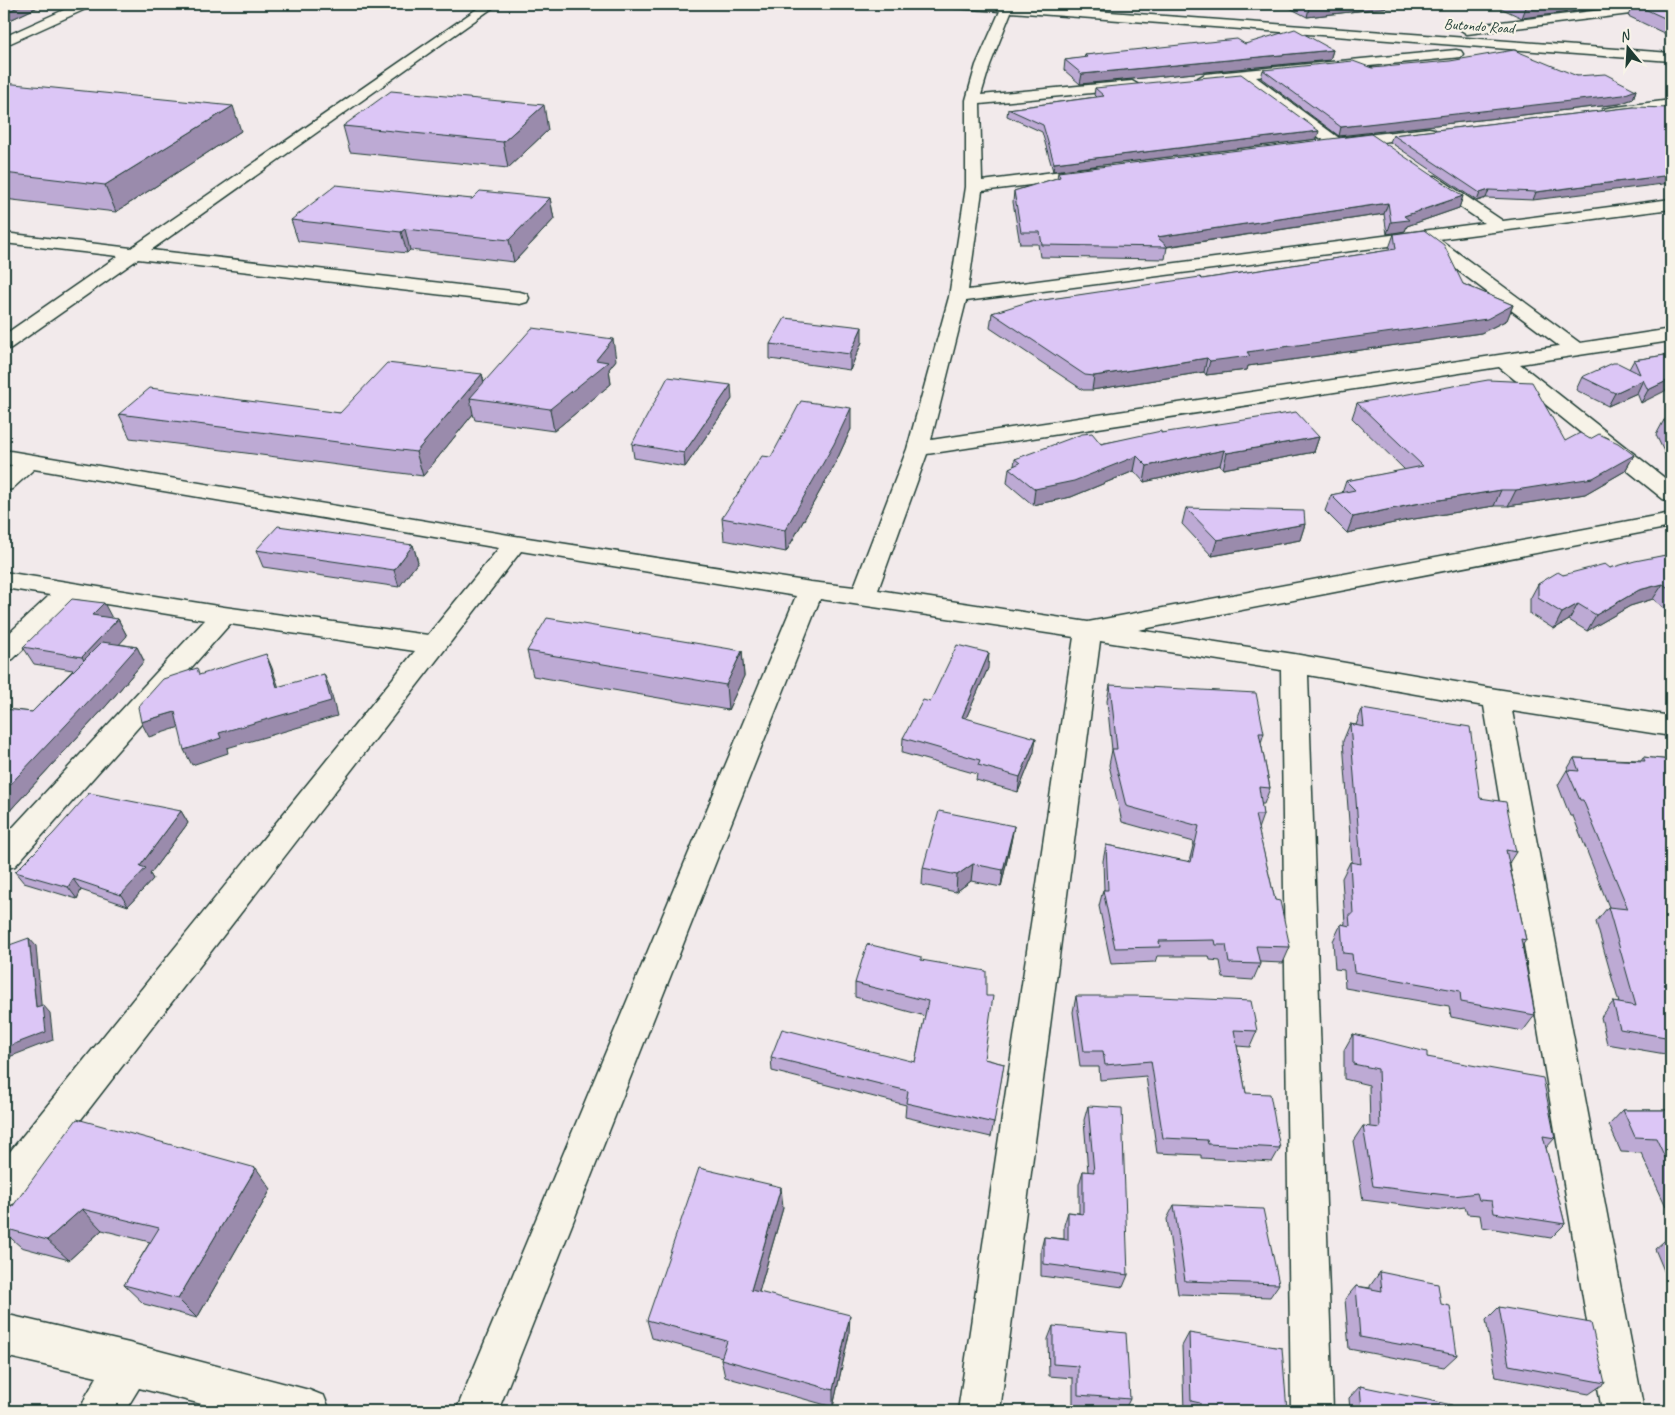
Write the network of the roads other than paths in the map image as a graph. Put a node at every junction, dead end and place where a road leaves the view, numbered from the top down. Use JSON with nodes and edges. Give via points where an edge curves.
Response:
{"nodes":[{"id":1,"x":86,"y":4,"type":"edge"},
{"id":2,"x":492,"y":4,"type":"edge"},
{"id":3,"x":954,"y":4,"type":"edge"},
{"id":4,"x":1671,"y":5,"type":"edge"},
{"id":5,"x":1139,"y":6,"type":"dead end"},
{"id":6,"x":1007,"y":8,"type":"junction"},
{"id":7,"x":1075,"y":13,"type":"junction"},
{"id":8,"x":4,"y":26,"type":"edge"},
{"id":9,"x":33,"y":28,"type":"junction"},
{"id":10,"x":1404,"y":37,"type":"junction"},
{"id":11,"x":4,"y":42,"type":"edge"},
{"id":12,"x":1532,"y":47,"type":"junction"},
{"id":13,"x":1671,"y":57,"type":"edge"},
{"id":14,"x":1244,"y":75,"type":"junction"},
{"id":15,"x":1195,"y":79,"type":"edge"},
{"id":16,"x":1147,"y":84,"type":"edge"},
{"id":17,"x":974,"y":100,"type":"junction"},
{"id":18,"x":1671,"y":104,"type":"edge"},
{"id":19,"x":1596,"y":113,"type":"edge"},
{"id":20,"x":1440,"y":131,"type":"edge"},
{"id":21,"x":1371,"y":138,"type":"junction"},
{"id":22,"x":1336,"y":143,"type":"junction"},
{"id":23,"x":1316,"y":145,"type":"edge"},
{"id":24,"x":1387,"y":149,"type":"edge"},
{"id":25,"x":1111,"y":170,"type":"edge"},
{"id":26,"x":1419,"y":171,"type":"edge"},
{"id":27,"x":974,"y":187,"type":"junction"},
{"id":28,"x":1671,"y":204,"type":"edge"},
{"id":29,"x":1499,"y":226,"type":"junction"},
{"id":30,"x":1423,"y":236,"type":"junction"},
{"id":31,"x":4,"y":238,"type":"edge"},
{"id":32,"x":136,"y":252,"type":"junction"},
{"id":33,"x":958,"y":297,"type":"junction"},
{"id":34,"x":520,"y":298,"type":"dead end"},
{"id":35,"x":1671,"y":335,"type":"edge"},
{"id":36,"x":4,"y":344,"type":"edge"},
{"id":37,"x":1577,"y":350,"type":"junction"},
{"id":38,"x":1504,"y":361,"type":"junction"},
{"id":39,"x":918,"y":449,"type":"junction"},
{"id":40,"x":4,"y":457,"type":"edge"},
{"id":41,"x":29,"y":461,"type":"junction"},
{"id":42,"x":4,"y":484,"type":"edge"},
{"id":43,"x":1671,"y":494,"type":"edge"},
{"id":44,"x":1671,"y":520,"type":"edge"},
{"id":45,"x":515,"y":543,"type":"junction"},
{"id":46,"x":4,"y":580,"type":"edge"},
{"id":47,"x":70,"y":590,"type":"junction"},
{"id":48,"x":811,"y":590,"type":"junction"},
{"id":49,"x":863,"y":596,"type":"junction"},
{"id":50,"x":224,"y":615,"type":"junction"},
{"id":51,"x":1088,"y":631,"type":"junction"},
{"id":52,"x":433,"y":645,"type":"junction"},
{"id":53,"x":4,"y":653,"type":"edge"},
{"id":54,"x":1294,"y":663,"type":"junction"},
{"id":55,"x":1496,"y":699,"type":"junction"},
{"id":56,"x":1671,"y":726,"type":"edge"},
{"id":57,"x":4,"y":857,"type":"edge"},
{"id":58,"x":4,"y":1189,"type":"edge"},
{"id":59,"x":4,"y":1335,"type":"edge"},
{"id":60,"x":129,"y":1364,"type":"junction"},
{"id":61,"x":101,"y":1411,"type":"edge"},
{"id":62,"x":309,"y":1411,"type":"edge"},
{"id":63,"x":477,"y":1411,"type":"edge"},
{"id":64,"x":979,"y":1411,"type":"edge"},
{"id":65,"x":1312,"y":1411,"type":"edge"},
{"id":66,"x":1623,"y":1411,"type":"edge"}],
"edges":[{"from":1,"to":9,"type":"street"},
{"from":2,"to":32,"type":"street"},
{"from":3,"to":6,"type":"street","name":"Butondo Road"},
{"from":4,"to":10,"type":"street"},
{"from":5,"to":7,"type":"street"},
{"from":6,"to":7,"type":"street","name":"Butondo Road"},
{"from":6,"to":17,"type":"street","via":[[983,65]]},
{"from":7,"to":10,"type":"street","name":"Butondo Road"},
{"from":8,"to":9,"type":"street"},
{"from":9,"to":11,"type":"street"},
{"from":10,"to":12,"type":"street","name":"Butondo Road"},
{"from":12,"to":13,"type":"street","name":"Butondo Road"},
{"from":12,"to":14,"type":"street"},
{"from":14,"to":15,"type":"street"},
{"from":14,"to":22,"type":"street"},
{"from":16,"to":17,"type":"street"},
{"from":17,"to":27,"type":"street"},
{"from":18,"to":19,"type":"street"},
{"from":20,"to":21,"type":"street"},
{"from":21,"to":22,"type":"street"},
{"from":21,"to":24,"type":"street"},
{"from":22,"to":23,"type":"street"},
{"from":25,"to":27,"type":"street"},
{"from":26,"to":29,"type":"street"},
{"from":27,"to":33,"type":"street"},
{"from":28,"to":29,"type":"street"},
{"from":29,"to":30,"type":"street"},
{"from":30,"to":33,"type":"street"},
{"from":30,"to":37,"type":"street"},
{"from":31,"to":32,"type":"street"},
{"from":32,"to":34,"type":"street"},
{"from":32,"to":36,"type":"street"},
{"from":33,"to":39,"type":"street"},
{"from":35,"to":37,"type":"street"},
{"from":37,"to":38,"type":"street"},
{"from":38,"to":39,"type":"street"},
{"from":38,"to":43,"type":"street"},
{"from":39,"to":49,"type":"street"},
{"from":40,"to":41,"type":"street"},
{"from":41,"to":42,"type":"street"},
{"from":41,"to":45,"type":"street"},
{"from":44,"to":51,"type":"street"},
{"from":45,"to":48,"type":"street"},
{"from":45,"to":52,"type":"street"},
{"from":46,"to":47,"type":"street"},
{"from":47,"to":50,"type":"street"},
{"from":47,"to":53,"type":"street"},
{"from":48,"to":49,"type":"street"},
{"from":48,"to":63,"type":"street"},
{"from":49,"to":51,"type":"street"},
{"from":50,"to":52,"type":"street"},
{"from":50,"to":57,"type":"street"},
{"from":51,"to":54,"type":"street"},
{"from":51,"to":64,"type":"street"},
{"from":52,"to":58,"type":"street"},
{"from":54,"to":55,"type":"street"},
{"from":54,"to":65,"type":"street"},
{"from":55,"to":56,"type":"street"},
{"from":55,"to":66,"type":"street"},
{"from":59,"to":60,"type":"street"},
{"from":60,"to":61,"type":"street"},
{"from":60,"to":62,"type":"street"}]}
